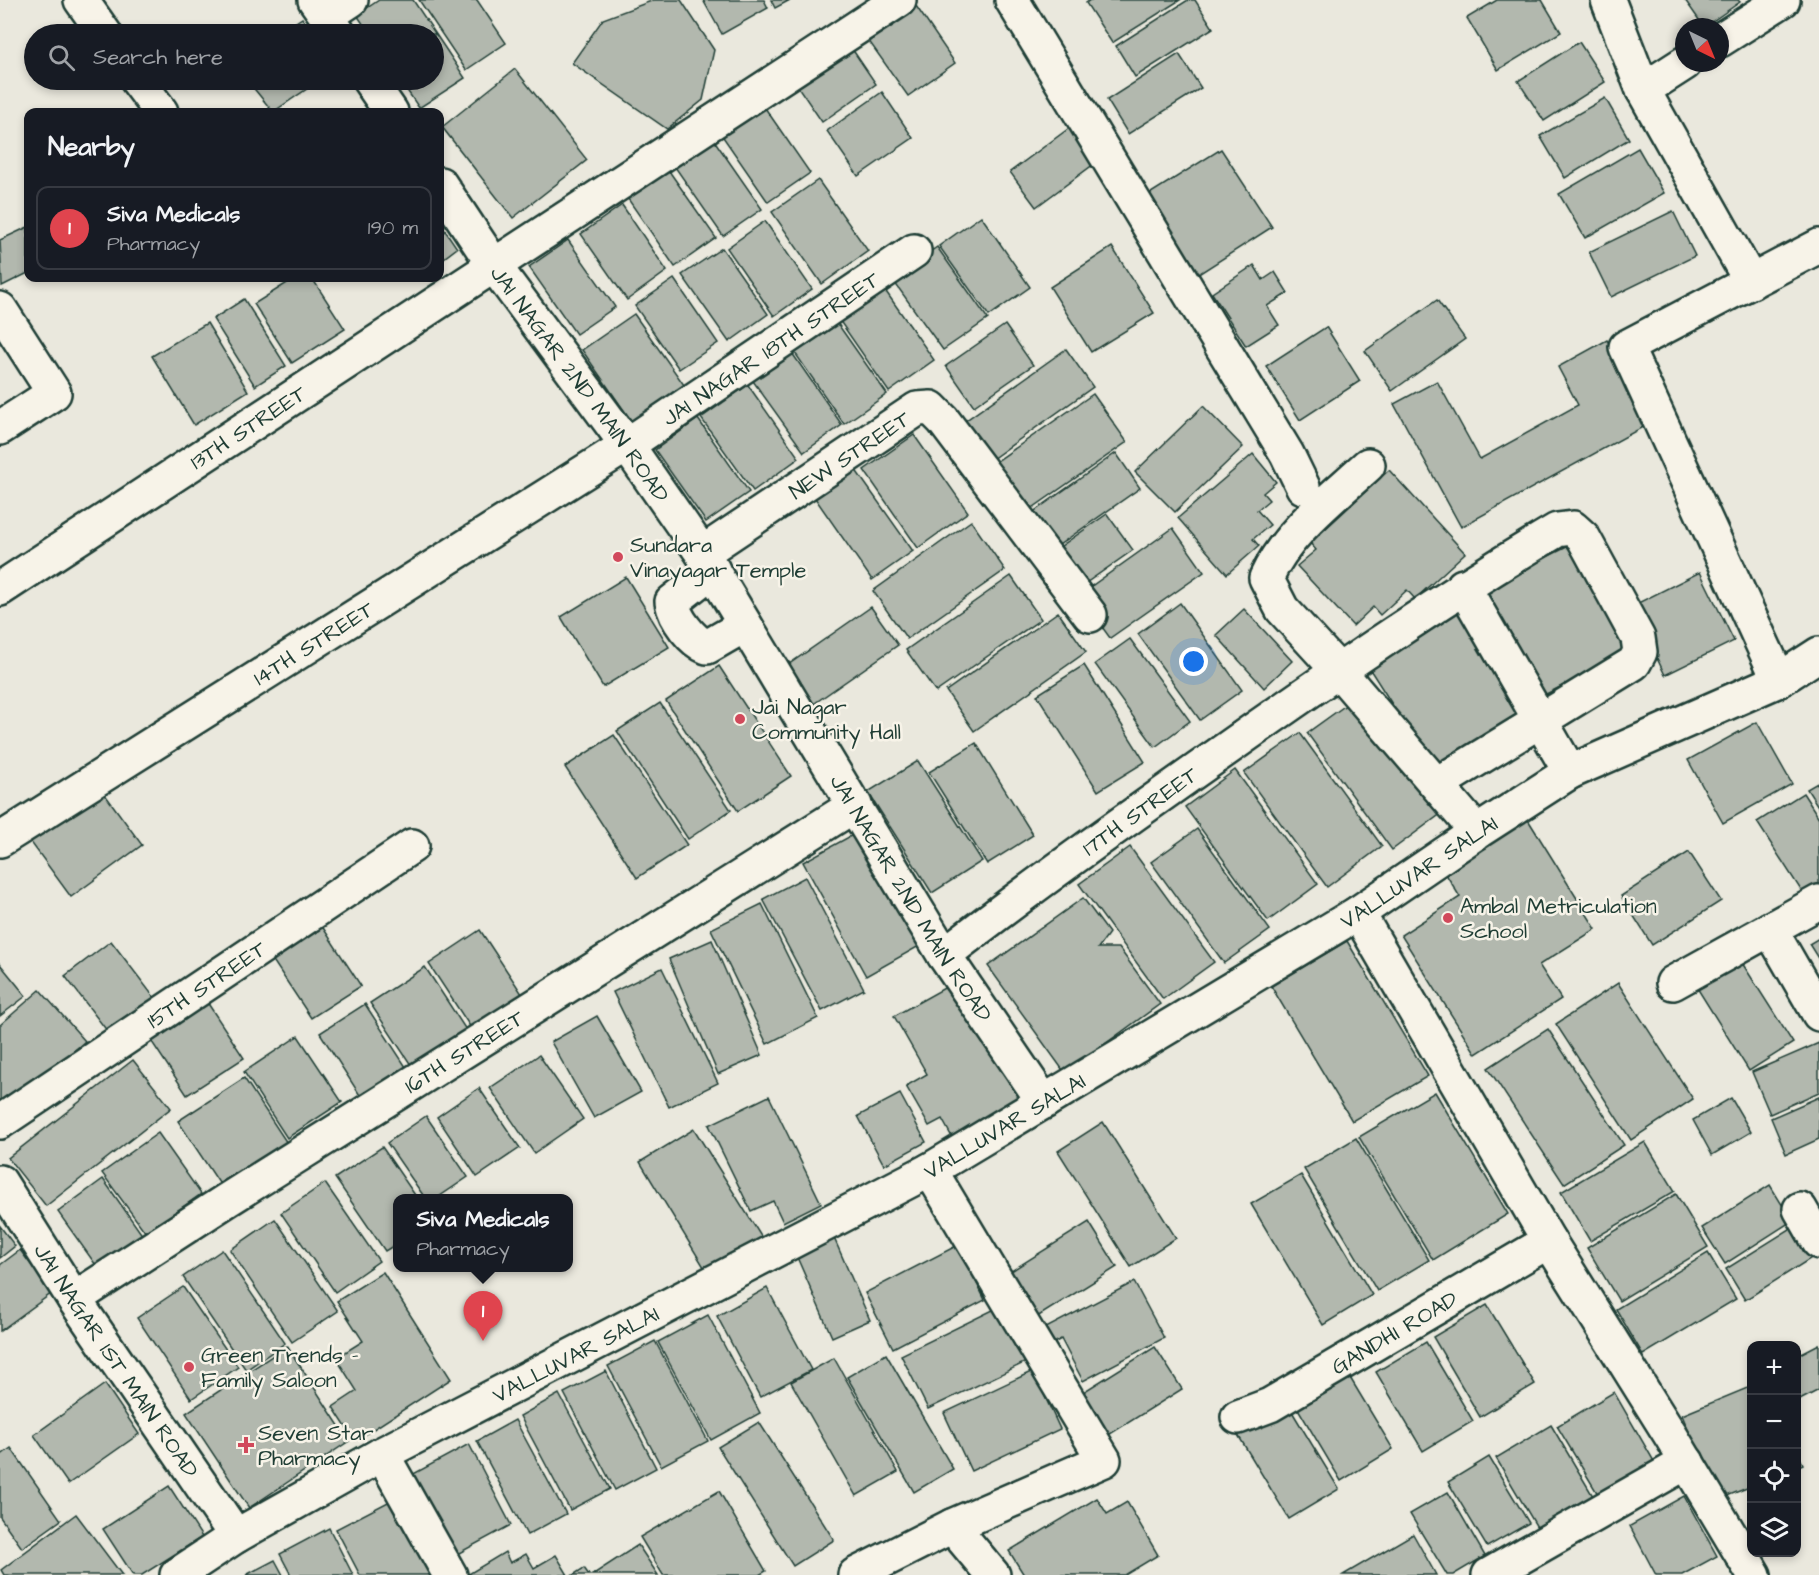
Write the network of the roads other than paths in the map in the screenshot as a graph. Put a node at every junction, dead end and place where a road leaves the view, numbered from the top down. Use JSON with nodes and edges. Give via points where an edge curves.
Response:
{"nodes":[{"id":1,"x":81,"y":0,"type":"edge"},
{"id":2,"x":899,"y":0,"type":"edge"},
{"id":3,"x":1012,"y":0,"type":"edge"},
{"id":4,"x":1608,"y":0,"type":"edge"},
{"id":5,"x":1783,"y":0,"type":"edge"},
{"id":6,"x":98,"y":24,"type":"edge"},
{"id":7,"x":1729,"y":34,"type":"edge"},
{"id":8,"x":1675,"y":69,"type":"edge"},
{"id":9,"x":144,"y":90,"type":"edge"},
{"id":10,"x":376,"y":90,"type":"edge"},
{"id":11,"x":1643,"y":90,"type":"junction"},
{"id":12,"x":158,"y":108,"type":"edge"},
{"id":13,"x":388,"y":108,"type":"edge"},
{"id":14,"x":444,"y":190,"type":"edge"},
{"id":15,"x":1819,"y":246,"type":"edge"},
{"id":16,"x":914,"y":251,"type":"dead end"},
{"id":17,"x":493,"y":264,"type":"junction"},
{"id":18,"x":1751,"y":282,"type":"junction"},
{"id":19,"x":0,"y":309,"type":"edge"},
{"id":20,"x":0,"y":428,"type":"edge"},
{"id":21,"x":627,"y":446,"type":"junction"},
{"id":22,"x":1368,"y":465,"type":"dead end"},
{"id":23,"x":1303,"y":487,"type":"dead end"},
{"id":24,"x":707,"y":562,"type":"junction"},
{"id":25,"x":1463,"y":586,"type":"junction"},
{"id":26,"x":0,"y":589,"type":"edge"},
{"id":27,"x":1090,"y":615,"type":"dead end"},
{"id":28,"x":745,"y":625,"type":"junction"},
{"id":29,"x":1819,"y":654,"type":"edge"},
{"id":30,"x":1338,"y":670,"type":"junction"},
{"id":31,"x":1779,"y":680,"type":"junction"},
{"id":32,"x":1540,"y":720,"type":"junction"},
{"id":33,"x":1570,"y":772,"type":"junction"},
{"id":34,"x":1437,"y":784,"type":"junction"},
{"id":35,"x":855,"y":805,"type":"junction"},
{"id":36,"x":1477,"y":832,"type":"junction"},
{"id":37,"x":0,"y":840,"type":"edge"},
{"id":38,"x":412,"y":846,"type":"dead end"},
{"id":39,"x":1819,"y":902,"type":"edge"},
{"id":40,"x":1358,"y":914,"type":"junction"},
{"id":41,"x":1770,"y":930,"type":"junction"},
{"id":42,"x":944,"y":955,"type":"junction"},
{"id":43,"x":1673,"y":983,"type":"dead end"},
{"id":44,"x":1819,"y":1014,"type":"edge"},
{"id":45,"x":1044,"y":1102,"type":"junction"},
{"id":46,"x":0,"y":1122,"type":"edge"},
{"id":47,"x":930,"y":1170,"type":"junction"},
{"id":48,"x":0,"y":1182,"type":"edge"},
{"id":49,"x":1800,"y":1209,"type":"dead end"},
{"id":50,"x":1550,"y":1241,"type":"junction"},
{"id":51,"x":1819,"y":1242,"type":"edge"},
{"id":52,"x":74,"y":1299,"type":"junction"},
{"id":53,"x":1238,"y":1417,"type":"dead end"},
{"id":54,"x":382,"y":1454,"type":"junction"},
{"id":55,"x":1687,"y":1462,"type":"junction"},
{"id":56,"x":952,"y":1526,"type":"junction"},
{"id":57,"x":236,"y":1536,"type":"junction"},
{"id":58,"x":177,"y":1575,"type":"edge"},
{"id":59,"x":450,"y":1575,"type":"edge"},
{"id":60,"x":855,"y":1575,"type":"edge"},
{"id":61,"x":993,"y":1575,"type":"edge"},
{"id":62,"x":1490,"y":1575,"type":"edge"},
{"id":63,"x":1754,"y":1575,"type":"edge"}],
"edges":[{"from":1,"to":6,"type":"street"},
{"from":2,"to":17,"type":"street","name":"13TH STREET"},
{"from":3,"to":23,"type":"street","via":[[1281,444]]},
{"from":4,"to":11,"type":"street"},
{"from":5,"to":7,"type":"street"},
{"from":8,"to":11,"type":"street"},
{"from":9,"to":12,"type":"street"},
{"from":10,"to":13,"type":"street"},
{"from":11,"to":18,"type":"street"},
{"from":14,"to":17,"type":"street","name":"JAI NAGAR 2ND MAIN ROAD"},
{"from":15,"to":18,"type":"street"},
{"from":16,"to":21,"type":"street","name":"JAI NAGAR 18TH STREET"},
{"from":17,"to":21,"type":"street","name":"JAI NAGAR 2ND MAIN ROAD"},
{"from":17,"to":26,"type":"street","name":"13TH STREET"},
{"from":18,"to":31,"type":"street","via":[[1626,347]]},
{"from":19,"to":20,"type":"street","via":[[54,393]]},
{"from":21,"to":24,"type":"street","name":"JAI NAGAR 2ND MAIN ROAD"},
{"from":21,"to":37,"type":"street","name":"14TH STREET"},
{"from":22,"to":30,"type":"street","via":[[1293,536],[1266,578],[1282,609]]},
{"from":24,"to":27,"type":"street","name":"NEW STREET","via":[[917,409],[931,408]]},
{"from":24,"to":28,"type":"street","name":"JAI NAGAR 2ND MAIN ROAD"},
{"from":24,"to":28,"type":"street","via":[[672,602],[673,610],[697,643],[708,647]]},
{"from":25,"to":30,"type":"street","name":"17TH STREET"},
{"from":25,"to":32,"type":"street"},
{"from":25,"to":32,"type":"street","name":"17TH STREET","via":[[1557,530],[1573,528],[1582,537],[1638,638],[1640,652],[1634,663]]},
{"from":28,"to":35,"type":"street","name":"JAI NAGAR 2ND MAIN ROAD"},
{"from":29,"to":31,"type":"street","name":"VALLUVAR SALAI"},
{"from":30,"to":34,"type":"street"},
{"from":30,"to":42,"type":"street","name":"17TH STREET","via":[[1048,874]]},
{"from":31,"to":33,"type":"street","name":"VALLUVAR SALAI"},
{"from":32,"to":33,"type":"street"},
{"from":32,"to":34,"type":"street"},
{"from":33,"to":36,"type":"street","name":"VALLUVAR SALAI"},
{"from":34,"to":36,"type":"street"},
{"from":35,"to":42,"type":"street","name":"JAI NAGAR 2ND MAIN ROAD"},
{"from":35,"to":52,"type":"street","name":"16TH STREET"},
{"from":36,"to":40,"type":"street","name":"VALLUVAR SALAI"},
{"from":38,"to":46,"type":"street","name":"15TH STREET"},
{"from":39,"to":41,"type":"street"},
{"from":40,"to":45,"type":"street","name":"VALLUVAR SALAI"},
{"from":40,"to":50,"type":"street"},
{"from":41,"to":43,"type":"street"},
{"from":41,"to":44,"type":"street"},
{"from":42,"to":45,"type":"street","name":"JAI NAGAR 2ND MAIN ROAD"},
{"from":45,"to":47,"type":"street","name":"VALLUVAR SALAI"},
{"from":47,"to":54,"type":"street","name":"VALLUVAR SALAI"},
{"from":47,"to":56,"type":"street","via":[[1104,1460]]},
{"from":48,"to":52,"type":"street","name":"JAI NAGAR 1ST MAIN ROAD"},
{"from":49,"to":51,"type":"street"},
{"from":50,"to":53,"type":"street","name":"GANDHI ROAD","via":[[1270,1405]]},
{"from":50,"to":55,"type":"street"},
{"from":52,"to":57,"type":"street","name":"JAI NAGAR 1ST MAIN ROAD"},
{"from":54,"to":57,"type":"street","name":"VALLUVAR SALAI"},
{"from":54,"to":59,"type":"street"},
{"from":55,"to":62,"type":"street"},
{"from":55,"to":63,"type":"street"},
{"from":56,"to":60,"type":"street"},
{"from":56,"to":61,"type":"street"},
{"from":57,"to":58,"type":"street","name":"VALLUVAR SALAI"}]}
